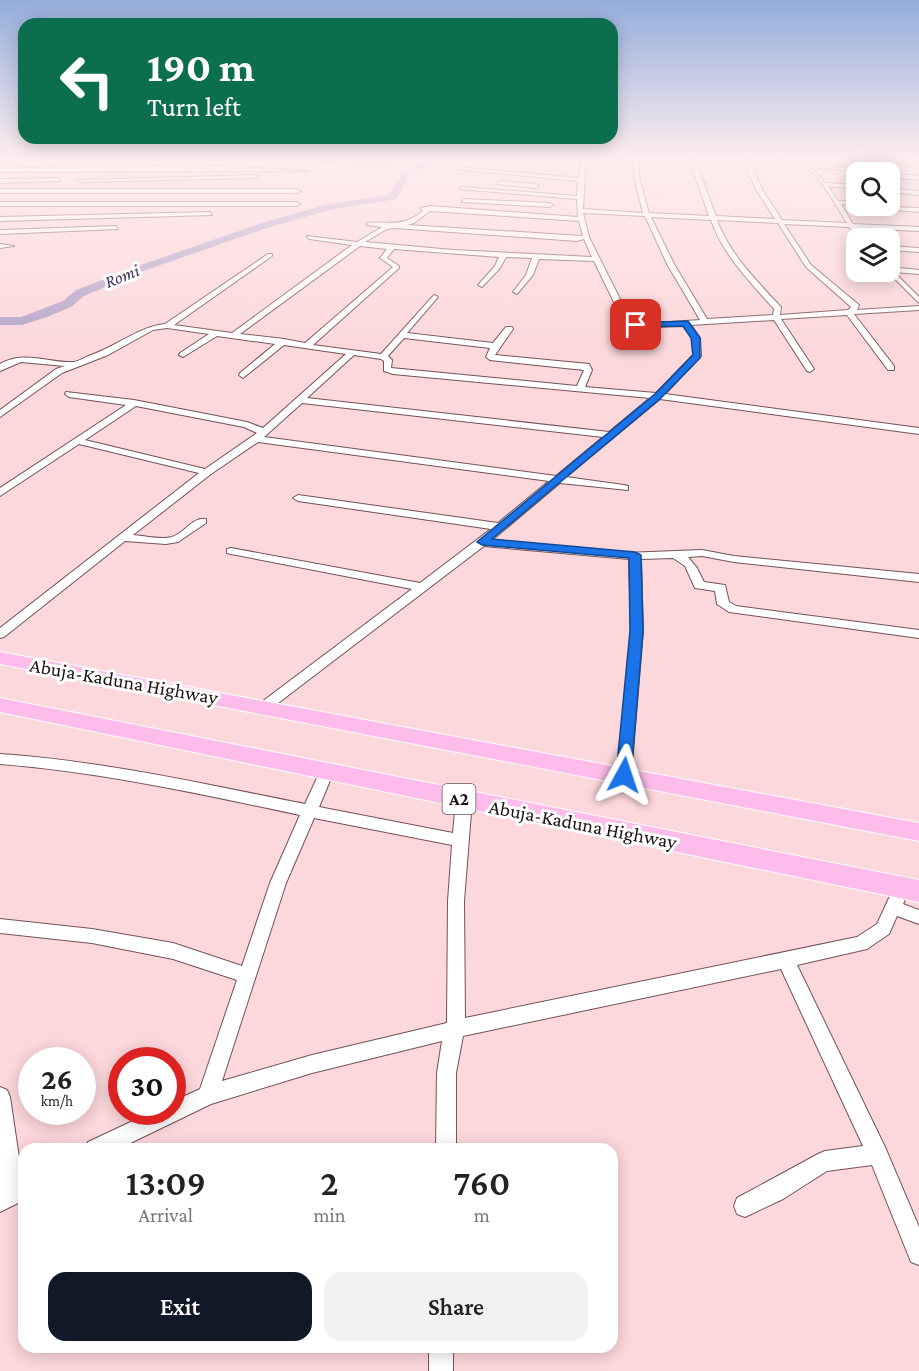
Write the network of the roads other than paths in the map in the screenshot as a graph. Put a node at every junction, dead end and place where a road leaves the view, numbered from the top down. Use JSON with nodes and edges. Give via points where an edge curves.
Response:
{"nodes":[{"id":1,"x":401,"y":223,"type":"edge"},
{"id":2,"x":583,"y":223,"type":"edge"},
{"id":3,"x":651,"y":223,"type":"edge"},
{"id":4,"x":715,"y":223,"type":"edge"},
{"id":5,"x":783,"y":223,"type":"edge"},
{"id":6,"x":849,"y":223,"type":"joint"},
{"id":7,"x":369,"y":224,"type":"dead end"},
{"id":8,"x":391,"y":227,"type":"junction"},
{"id":9,"x":116,"y":228,"type":"dead end"},
{"id":10,"x":853,"y":228,"type":"edge"},
{"id":11,"x":919,"y":229,"type":"edge"},
{"id":12,"x":0,"y":232,"type":"edge"},
{"id":13,"x":309,"y":237,"type":"dead end"},
{"id":14,"x":586,"y":237,"type":"junction"},
{"id":15,"x":358,"y":244,"type":"junction"},
{"id":16,"x":0,"y":246,"type":"edge"},
{"id":17,"x":11,"y":246,"type":"dead end"},
{"id":18,"x":392,"y":247,"type":"junction"},
{"id":19,"x":900,"y":249,"type":"edge"},
{"id":20,"x":919,"y":250,"type":"edge"},
{"id":21,"x":270,"y":255,"type":"dead end"},
{"id":22,"x":503,"y":255,"type":"junction"},
{"id":23,"x":536,"y":257,"type":"junction"},
{"id":24,"x":597,"y":260,"type":"junction"},
{"id":25,"x":900,"y":271,"type":"edge"},
{"id":26,"x":919,"y":272,"type":"edge"},
{"id":27,"x":900,"y":280,"type":"edge"},
{"id":28,"x":482,"y":285,"type":"dead end"},
{"id":29,"x":517,"y":292,"type":"dead end"},
{"id":30,"x":434,"y":297,"type":"dead end"},
{"id":31,"x":917,"y":298,"type":"edge"},
{"id":32,"x":919,"y":308,"type":"edge"},
{"id":33,"x":849,"y":312,"type":"junction"},
{"id":34,"x":776,"y":317,"type":"junction"},
{"id":35,"x":705,"y":322,"type":"junction"},
{"id":36,"x":685,"y":323,"type":"junction"},
{"id":37,"x":167,"y":326,"type":"junction"},
{"id":38,"x":509,"y":329,"type":"dead end"},
{"id":39,"x":216,"y":333,"type":"junction"},
{"id":40,"x":239,"y":334,"type":"junction"},
{"id":41,"x":402,"y":335,"type":"junction"},
{"id":42,"x":284,"y":341,"type":"junction"},
{"id":43,"x":308,"y":345,"type":"junction"},
{"id":44,"x":495,"y":346,"type":"junction"},
{"id":45,"x":353,"y":352,"type":"junction"},
{"id":46,"x":183,"y":355,"type":"dead end"},
{"id":47,"x":383,"y":357,"type":"junction"},
{"id":48,"x":75,"y":364,"type":"junction"},
{"id":49,"x":0,"y":368,"type":"edge"},
{"id":50,"x":891,"y":368,"type":"dead end"},
{"id":51,"x":810,"y":369,"type":"dead end"},
{"id":52,"x":243,"y":375,"type":"dead end"},
{"id":53,"x":580,"y":389,"type":"junction"},
{"id":54,"x":69,"y":394,"type":"dead end"},
{"id":55,"x":658,"y":396,"type":"junction"},
{"id":56,"x":302,"y":399,"type":"junction"},
{"id":57,"x":134,"y":403,"type":"junction"},
{"id":58,"x":0,"y":414,"type":"edge"},
{"id":59,"x":919,"y":430,"type":"edge"},
{"id":60,"x":611,"y":435,"type":"junction"},
{"id":61,"x":260,"y":436,"type":"junction"},
{"id":62,"x":77,"y":441,"type":"junction"},
{"id":63,"x":207,"y":472,"type":"junction"},
{"id":64,"x":556,"y":481,"type":"junction"},
{"id":65,"x":624,"y":488,"type":"dead end"},
{"id":66,"x":0,"y":494,"type":"edge"},
{"id":67,"x":298,"y":498,"type":"dead end"},
{"id":68,"x":202,"y":521,"type":"dead end"},
{"id":69,"x":500,"y":527,"type":"junction"},
{"id":70,"x":125,"y":538,"type":"junction"},
{"id":71,"x":482,"y":542,"type":"junction"},
{"id":72,"x":231,"y":551,"type":"dead end"},
{"id":73,"x":635,"y":555,"type":"junction"},
{"id":74,"x":678,"y":556,"type":"junction"},
{"id":75,"x":919,"y":578,"type":"edge"},
{"id":76,"x":422,"y":587,"type":"junction"},
{"id":77,"x":0,"y":634,"type":"edge"},
{"id":78,"x":919,"y":634,"type":"edge"},
{"id":79,"x":0,"y":658,"type":"edge"},
{"id":80,"x":0,"y":705,"type":"edge"},
{"id":81,"x":264,"y":706,"type":"junction"},
{"id":82,"x":0,"y":759,"type":"edge"},
{"id":83,"x":327,"y":771,"type":"junction"},
{"id":84,"x":624,"y":775,"type":"junction"},
{"id":85,"x":464,"y":800,"type":"junction"},
{"id":86,"x":309,"y":812,"type":"junction"},
{"id":87,"x":919,"y":832,"type":"edge"},
{"id":88,"x":461,"y":841,"type":"junction"},
{"id":89,"x":905,"y":895,"type":"edge"},
{"id":90,"x":919,"y":917,"type":"edge"},
{"id":91,"x":0,"y":927,"type":"edge"},
{"id":92,"x":785,"y":959,"type":"junction"},
{"id":93,"x":249,"y":976,"type":"junction"},
{"id":94,"x":456,"y":1029,"type":"junction"},
{"id":95,"x":208,"y":1095,"type":"junction"},
{"id":96,"x":0,"y":1097,"type":"edge"},
{"id":97,"x":108,"y":1143,"type":"edge"},
{"id":98,"x":446,"y":1143,"type":"edge"},
{"id":99,"x":878,"y":1154,"type":"junction"},
{"id":100,"x":12,"y":1194,"type":"edge"},
{"id":101,"x":745,"y":1206,"type":"dead end"},
{"id":102,"x":919,"y":1254,"type":"edge"},
{"id":103,"x":441,"y":1353,"type":"edge"},
{"id":104,"x":441,"y":1371,"type":"edge"}],
"edges":[{"from":1,"to":8,"type":"street"},
{"from":2,"to":14,"type":"street"},
{"from":3,"to":35,"type":"street"},
{"from":4,"to":34,"type":"street","via":[[721,240],[778,309]]},
{"from":5,"to":33,"type":"street","via":[[808,266],[856,307]]},
{"from":6,"to":10,"type":"street"},
{"from":6,"to":11,"type":"street"},
{"from":7,"to":8,"type":"street"},
{"from":8,"to":14,"type":"street"},
{"from":8,"to":15,"type":"street"},
{"from":9,"to":12,"type":"street"},
{"from":13,"to":15,"type":"street"},
{"from":14,"to":24,"type":"street"},
{"from":15,"to":18,"type":"street"},
{"from":15,"to":40,"type":"street"},
{"from":16,"to":17,"type":"street"},
{"from":18,"to":22,"type":"street"},
{"from":18,"to":43,"type":"street","via":[[383,258],[397,267]]},
{"from":19,"to":20,"type":"street"},
{"from":21,"to":37,"type":"street"},
{"from":22,"to":23,"type":"street"},
{"from":22,"to":28,"type":"street"},
{"from":23,"to":24,"type":"street"},
{"from":23,"to":29,"type":"street"},
{"from":24,"to":36,"type":"street","via":[[628,323]]},
{"from":25,"to":26,"type":"street"},
{"from":27,"to":31,"type":"street"},
{"from":30,"to":41,"type":"street"},
{"from":32,"to":33,"type":"street"},
{"from":33,"to":34,"type":"street"},
{"from":33,"to":50,"type":"street"},
{"from":34,"to":35,"type":"street"},
{"from":34,"to":51,"type":"street"},
{"from":35,"to":36,"type":"street"},
{"from":36,"to":55,"type":"street","via":[[696,338],[697,356]]},
{"from":37,"to":39,"type":"street"},
{"from":37,"to":48,"type":"street","via":[[151,328]]},
{"from":38,"to":44,"type":"street"},
{"from":39,"to":40,"type":"street"},
{"from":39,"to":46,"type":"street"},
{"from":40,"to":42,"type":"street"},
{"from":41,"to":44,"type":"street"},
{"from":41,"to":47,"type":"street"},
{"from":42,"to":43,"type":"street"},
{"from":42,"to":52,"type":"street"},
{"from":43,"to":45,"type":"street"},
{"from":44,"to":53,"type":"street","via":[[490,357],[493,358],[586,366]]},
{"from":45,"to":47,"type":"street"},
{"from":45,"to":56,"type":"street"},
{"from":47,"to":53,"type":"street","via":[[388,360],[387,369],[393,371]]},
{"from":48,"to":49,"type":"street","via":[[21,359]]},
{"from":48,"to":58,"type":"street"},
{"from":53,"to":55,"type":"street"},
{"from":54,"to":57,"type":"street"},
{"from":55,"to":59,"type":"street"},
{"from":55,"to":60,"type":"street"},
{"from":56,"to":60,"type":"street"},
{"from":56,"to":61,"type":"street"},
{"from":57,"to":61,"type":"street","via":[[247,425]]},
{"from":57,"to":62,"type":"street"},
{"from":60,"to":64,"type":"street"},
{"from":61,"to":63,"type":"street"},
{"from":61,"to":64,"type":"street"},
{"from":62,"to":63,"type":"street"},
{"from":62,"to":66,"type":"street"},
{"from":63,"to":70,"type":"street"},
{"from":64,"to":65,"type":"street"},
{"from":64,"to":69,"type":"street"},
{"from":67,"to":69,"type":"street"},
{"from":68,"to":70,"type":"street","via":[[178,539]]},
{"from":69,"to":71,"type":"street"},
{"from":70,"to":77,"type":"street"},
{"from":71,"to":73,"type":"street"},
{"from":71,"to":76,"type":"street"},
{"from":72,"to":76,"type":"street"},
{"from":73,"to":74,"type":"street"},
{"from":73,"to":84,"type":"street","via":[[637,631]]},
{"from":74,"to":75,"type":"street","via":[[702,554]]},
{"from":74,"to":78,"type":"street","via":[[686,559],[699,585],[721,588],[723,604],[733,609]]},
{"from":76,"to":81,"type":"street"},
{"from":79,"to":81,"type":"highway","name":"Abuja-Kaduna Highway"},
{"from":80,"to":83,"type":"highway","name":"Abuja-Kaduna Highway","number":"A2"},
{"from":81,"to":84,"type":"highway","name":"Abuja-Kaduna Highway"},
{"from":82,"to":86,"type":"street","via":[[116,772]]},
{"from":83,"to":85,"type":"highway","name":"Abuja-Kaduna Highway","number":"A2"},
{"from":83,"to":86,"type":"street"},
{"from":84,"to":87,"type":"highway","name":"Abuja-Kaduna Highway"},
{"from":85,"to":88,"type":"street"},
{"from":85,"to":89,"type":"highway","name":"Abuja-Kaduna Highway","number":"A2"},
{"from":86,"to":88,"type":"street"},
{"from":86,"to":93,"type":"street","via":[[278,883]]},
{"from":88,"to":94,"type":"street","via":[[456,901]]},
{"from":89,"to":90,"type":"street"},
{"from":89,"to":92,"type":"street","via":[[883,929],[861,944]]},
{"from":91,"to":93,"type":"street","via":[[92,936],[173,951]]},
{"from":92,"to":94,"type":"street"},
{"from":92,"to":99,"type":"street"},
{"from":93,"to":95,"type":"street"},
{"from":94,"to":95,"type":"street","via":[[312,1064]]},
{"from":94,"to":98,"type":"street","via":[[448,1065]]},
{"from":95,"to":97,"type":"street"},
{"from":96,"to":100,"type":"street"},
{"from":99,"to":101,"type":"street","via":[[825,1161]]},
{"from":99,"to":102,"type":"street"},
{"from":103,"to":104,"type":"street"}]}
